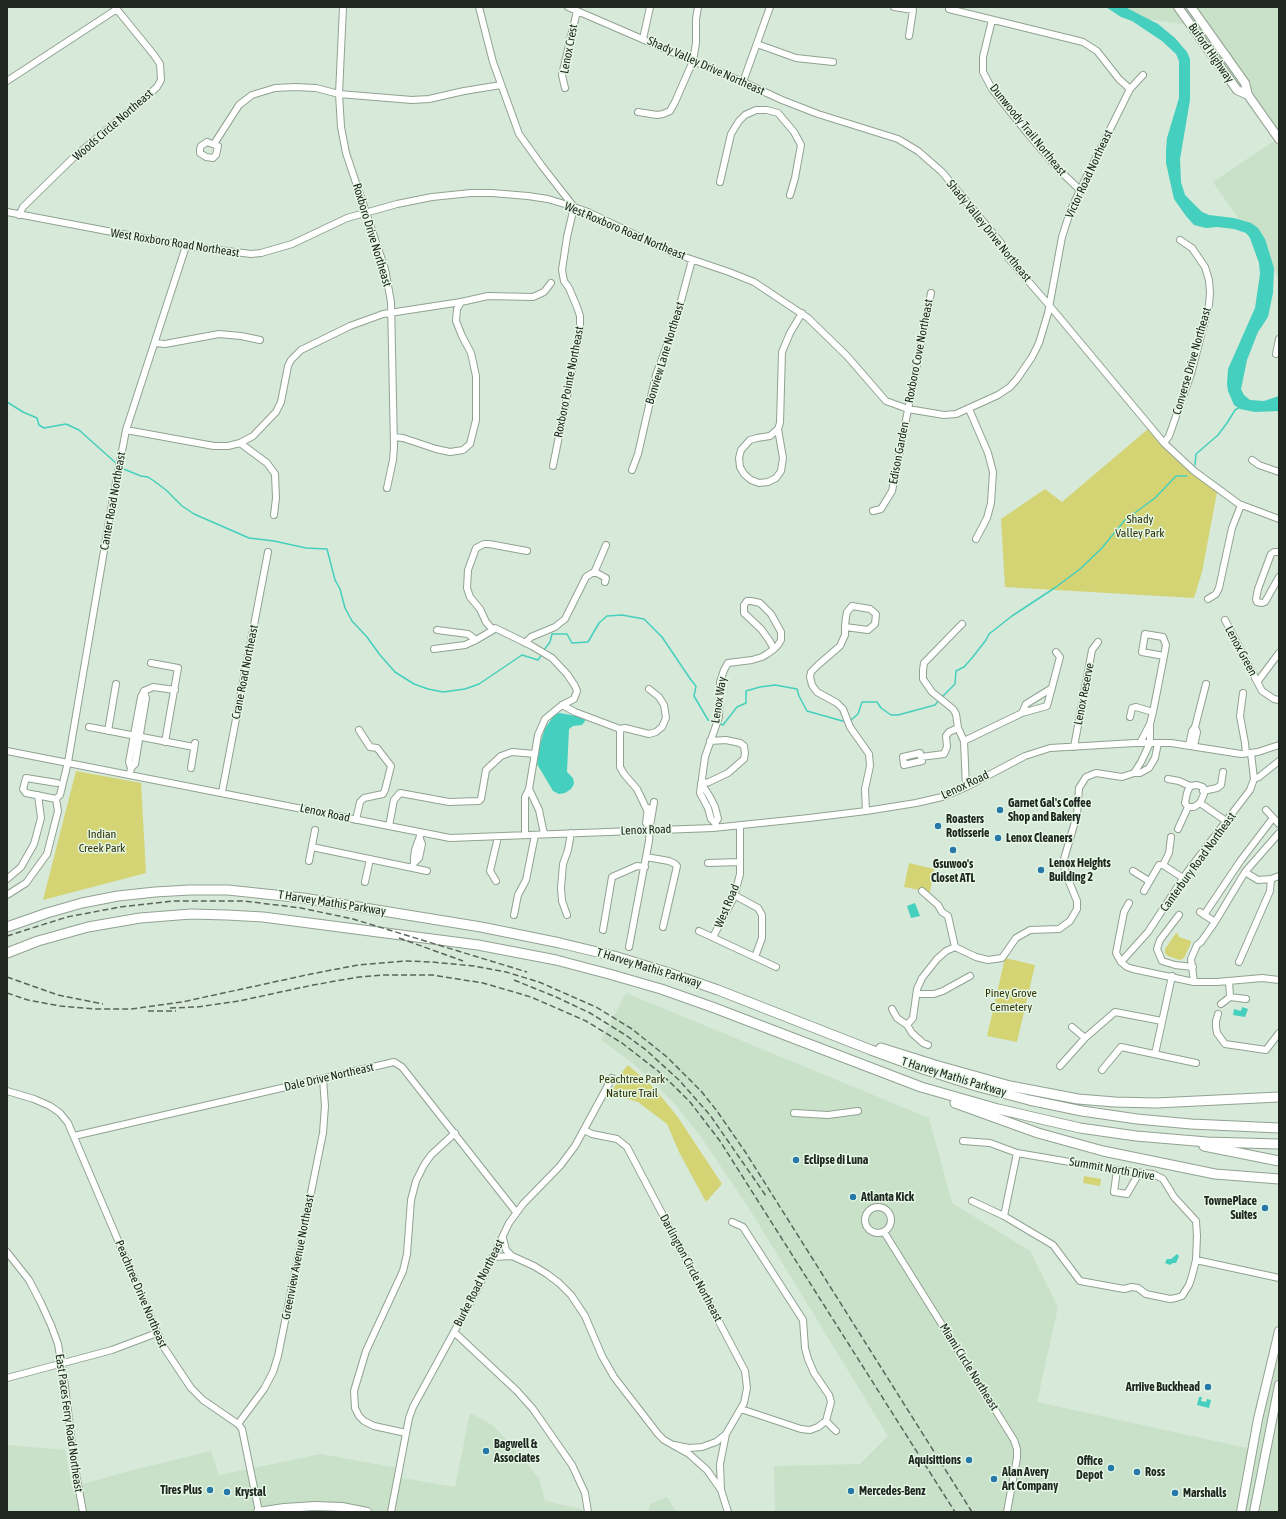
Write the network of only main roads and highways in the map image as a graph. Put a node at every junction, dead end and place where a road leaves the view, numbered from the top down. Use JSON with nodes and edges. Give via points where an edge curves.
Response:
{"nodes":[{"id":1,"x":1178,"y":7,"type":"edge"},
{"id":2,"x":1191,"y":7,"type":"edge"},
{"id":3,"x":1248,"y":94,"type":"junction"},
{"id":4,"x":1279,"y":139,"type":"edge"},
{"id":5,"x":7,"y":926,"type":"edge"},
{"id":6,"x":7,"y":953,"type":"edge"},
{"id":7,"x":804,"y":1023,"type":"junction"},
{"id":8,"x":921,"y":1087,"type":"junction"},
{"id":9,"x":1279,"y":1097,"type":"edge"},
{"id":10,"x":1279,"y":1126,"type":"edge"},
{"id":11,"x":1167,"y":1139,"type":"junction"},
{"id":12,"x":1279,"y":1144,"type":"edge"},
{"id":13,"x":1279,"y":1161,"type":"edge"},
{"id":14,"x":1279,"y":1179,"type":"edge"},
{"id":15,"x":1279,"y":1331,"type":"edge"},
{"id":16,"x":1279,"y":1385,"type":"edge"},
{"id":17,"x":307,"y":1509,"type":"edge"},
{"id":18,"x":258,"y":1512,"type":"edge"},
{"id":19,"x":367,"y":1512,"type":"edge"},
{"id":20,"x":1241,"y":1512,"type":"edge"},
{"id":21,"x":1254,"y":1512,"type":"edge"}],
"edges":[{"from":1,"to":3,"type":"main road","name":"Buford Highway","via":[[1238,90]]},
{"from":2,"to":3,"type":"main road","name":"Buford Highway","via":[[1245,83]]},
{"from":3,"to":4,"type":"main road","name":"Buford Highway"},
{"from":5,"to":7,"type":"highway","name":"T Harvey Mathis Parkway","via":[[82,903],[143,893],[209,890],[284,895],[481,927],[587,949],[693,980]]},
{"from":6,"to":8,"type":"highway","name":"T Harvey Mathis Parkway","via":[[60,935],[105,924],[157,916],[196,914],[280,919],[478,946],[563,962],[661,989]]},
{"from":7,"to":9,"type":"highway","via":[[963,1073],[1059,1096],[1136,1103]]},
{"from":7,"to":10,"type":"highway","name":"T Harvey Mathis Parkway","via":[[923,1069],[1029,1100],[1137,1119],[1191,1124]]},
{"from":8,"to":11,"type":"highway","name":"T Harvey Mathis Parkway","via":[[991,1108],[1052,1122]]},
{"from":8,"to":14,"type":"highway","via":[[946,1100],[1016,1126],[1079,1145],[1216,1174]]},
{"from":11,"to":12,"type":"highway","name":"T Harvey Mathis Parkway"},
{"from":11,"to":13,"type":"highway"},
{"from":15,"to":20,"type":"main road","via":[[1258,1419]]},
{"from":16,"to":21,"type":"main road"},
{"from":17,"to":18,"type":"main road","via":[[284,1508]]},
{"from":17,"to":19,"type":"main road","via":[[317,1506],[342,1507]]}]}
